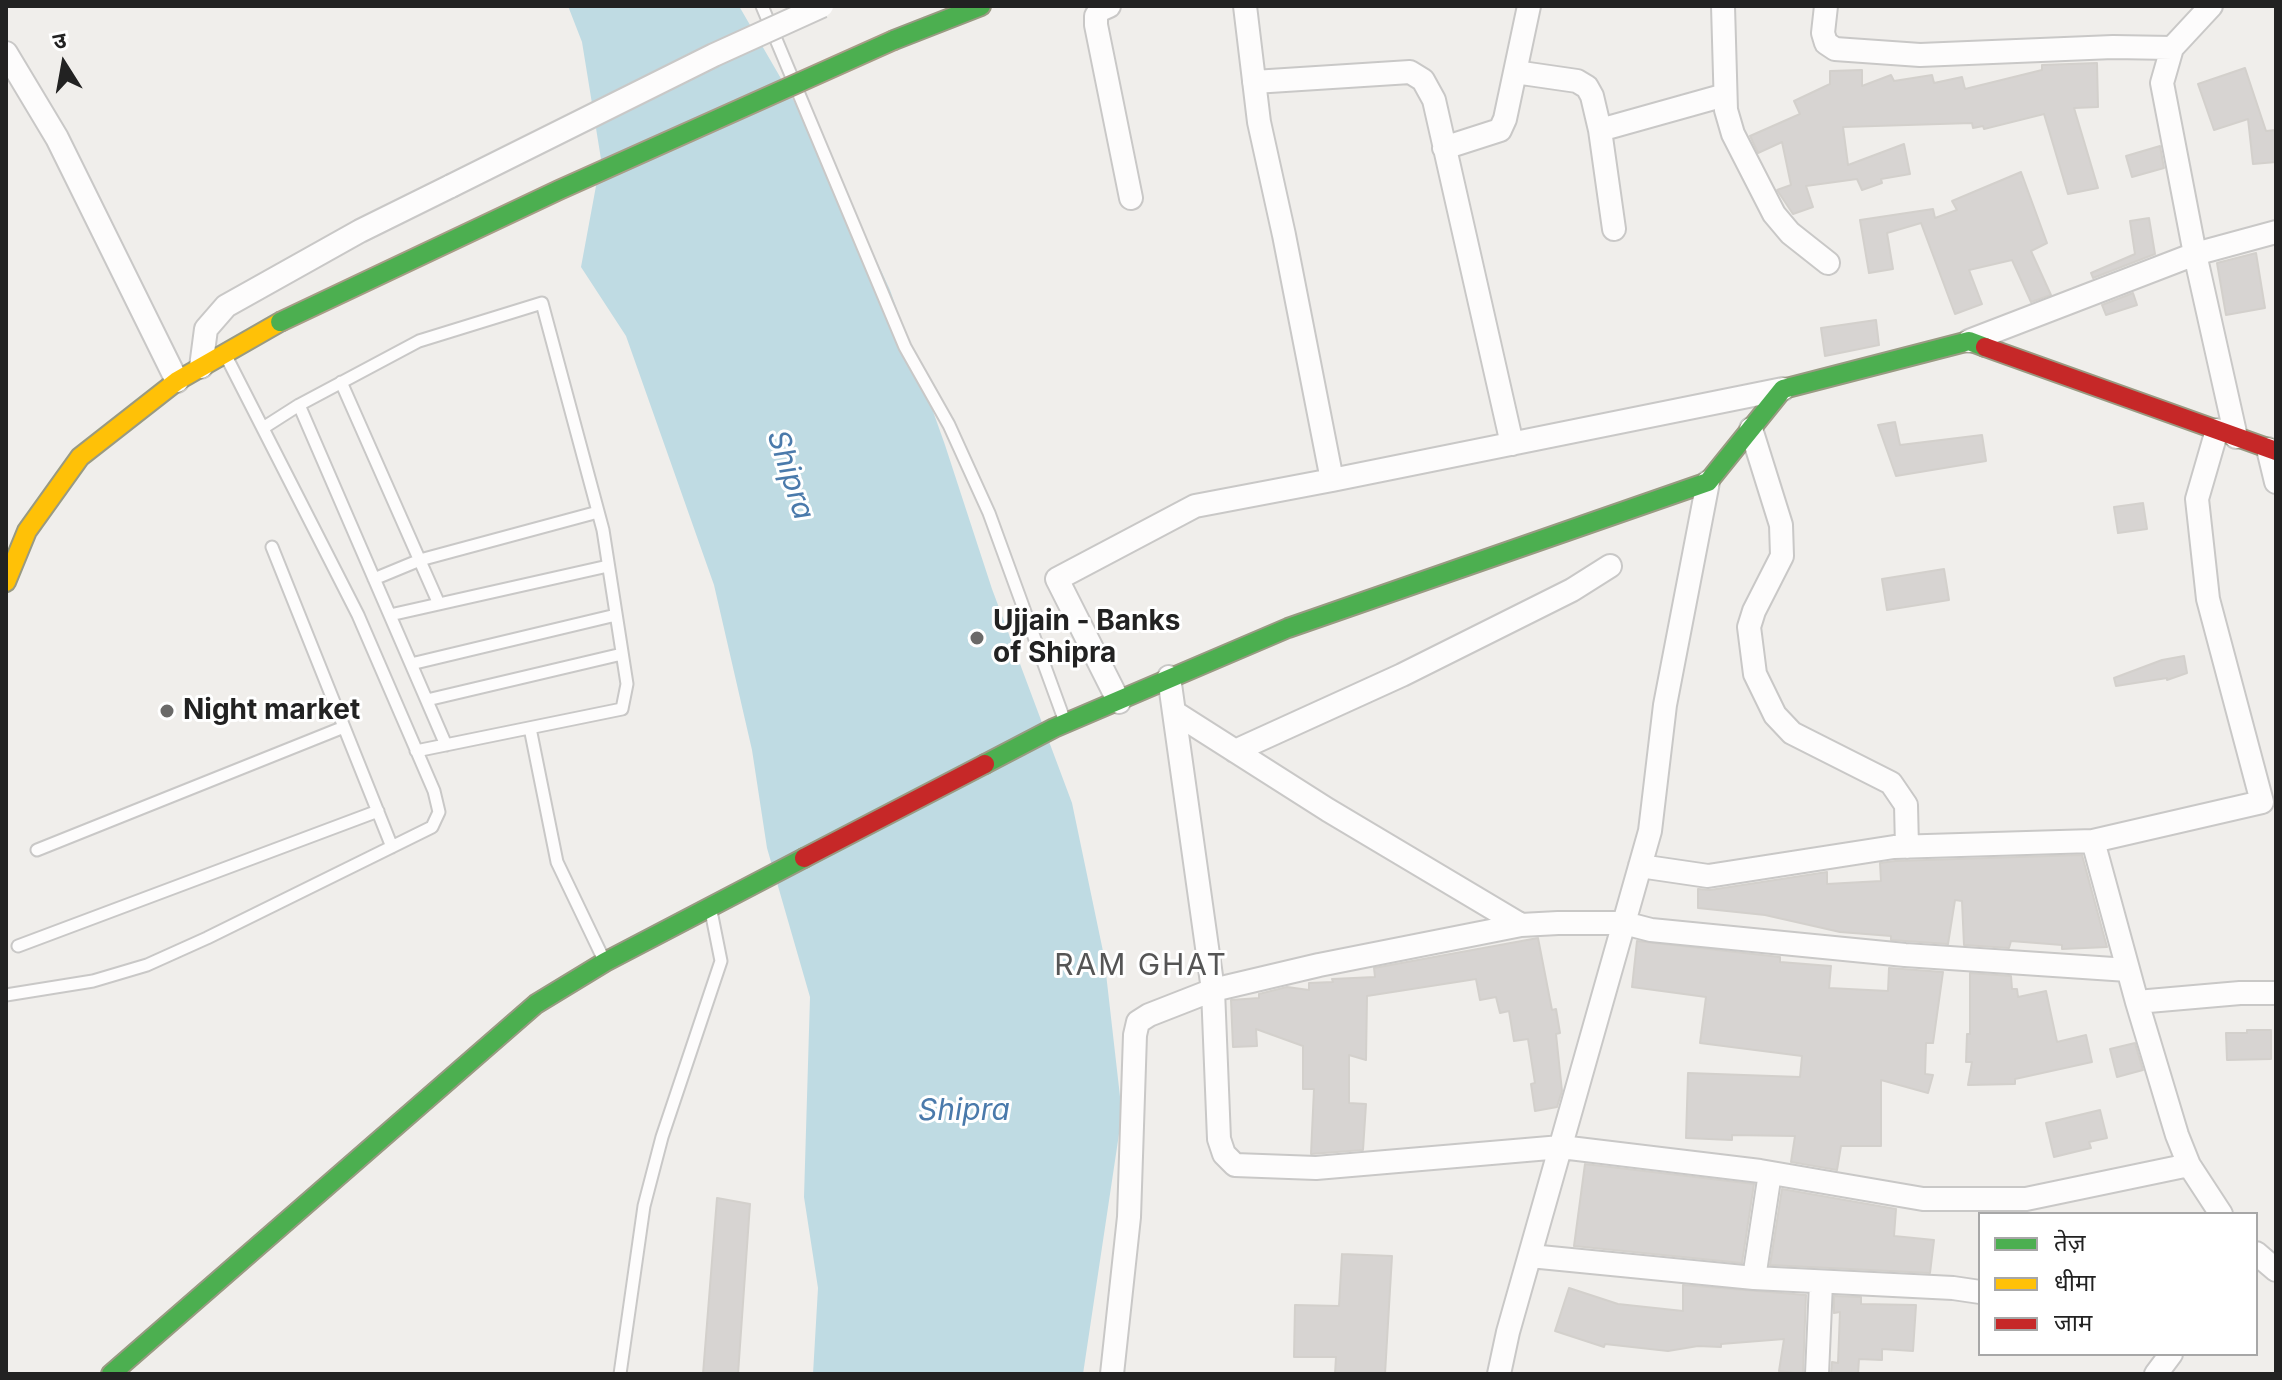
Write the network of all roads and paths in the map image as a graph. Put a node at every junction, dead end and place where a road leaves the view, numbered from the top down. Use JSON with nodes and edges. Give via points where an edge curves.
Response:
{"nodes":[{"id":1,"x":762,"y":6,"type":"edge"},
{"id":2,"x":822,"y":6,"type":"edge"},
{"id":3,"x":981,"y":6,"type":"edge"},
{"id":4,"x":1109,"y":6,"type":"edge"},
{"id":5,"x":1245,"y":6,"type":"edge"},
{"id":6,"x":1529,"y":6,"type":"edge"},
{"id":7,"x":1723,"y":6,"type":"edge"},
{"id":8,"x":1826,"y":6,"type":"edge"},
{"id":9,"x":2211,"y":6,"type":"edge"},
{"id":10,"x":2172,"y":48,"type":"junction"},
{"id":11,"x":6,"y":53,"type":"edge"},
{"id":12,"x":1515,"y":72,"type":"junction"},
{"id":13,"x":1254,"y":82,"type":"junction"},
{"id":14,"x":1725,"y":95,"type":"junction"},
{"id":15,"x":1600,"y":130,"type":"junction"},
{"id":16,"x":1444,"y":148,"type":"junction"},
{"id":17,"x":1131,"y":198,"type":"dead end"},
{"id":18,"x":1614,"y":229,"type":"dead end"},
{"id":19,"x":2276,"y":232,"type":"edge"},
{"id":20,"x":2195,"y":254,"type":"junction"},
{"id":21,"x":1828,"y":263,"type":"dead end"},
{"id":22,"x":1969,"y":341,"type":"junction"},
{"id":23,"x":225,"y":353,"type":"junction"},
{"id":24,"x":201,"y":367,"type":"junction"},
{"id":25,"x":177,"y":381,"type":"junction"},
{"id":26,"x":341,"y":382,"type":"junction"},
{"id":27,"x":1783,"y":389,"type":"junction"},
{"id":28,"x":299,"y":405,"type":"junction"},
{"id":29,"x":263,"y":428,"type":"junction"},
{"id":30,"x":1751,"y":429,"type":"junction"},
{"id":31,"x":2226,"y":433,"type":"junction"},
{"id":32,"x":1512,"y":444,"type":"junction"},
{"id":33,"x":2272,"y":450,"type":"edge"},
{"id":34,"x":1332,"y":480,"type":"junction"},
{"id":35,"x":1708,"y":482,"type":"junction"},
{"id":36,"x":2276,"y":482,"type":"edge"},
{"id":37,"x":598,"y":512,"type":"junction"},
{"id":38,"x":272,"y":547,"type":"dead end"},
{"id":39,"x":420,"y":560,"type":"junction"},
{"id":40,"x":608,"y":566,"type":"junction"},
{"id":41,"x":1610,"y":566,"type":"dead end"},
{"id":42,"x":374,"y":579,"type":"junction"},
{"id":43,"x":6,"y":582,"type":"edge"},
{"id":44,"x":439,"y":604,"type":"junction"},
{"id":45,"x":390,"y":615,"type":"junction"},
{"id":46,"x":616,"y":615,"type":"junction"},
{"id":47,"x":622,"y":654,"type":"junction"},
{"id":48,"x":411,"y":664,"type":"junction"},
{"id":49,"x":1169,"y":677,"type":"junction"},
{"id":50,"x":427,"y":700,"type":"junction"},
{"id":51,"x":1119,"y":702,"type":"junction"},
{"id":52,"x":1174,"y":712,"type":"junction"},
{"id":53,"x":1060,"y":726,"type":"junction"},
{"id":54,"x":344,"y":727,"type":"junction"},
{"id":55,"x":530,"y":728,"type":"junction"},
{"id":56,"x":446,"y":745,"type":"junction"},
{"id":57,"x":416,"y":751,"type":"junction"},
{"id":58,"x":1235,"y":751,"type":"junction"},
{"id":59,"x":2269,"y":801,"type":"edge"},
{"id":60,"x":378,"y":811,"type":"junction"},
{"id":61,"x":2093,"y":841,"type":"junction"},
{"id":62,"x":392,"y":847,"type":"junction"},
{"id":63,"x":1907,"y":847,"type":"junction"},
{"id":64,"x":37,"y":850,"type":"dead end"},
{"id":65,"x":1640,"y":866,"type":"junction"},
{"id":66,"x":711,"y":907,"type":"junction"},
{"id":67,"x":1624,"y":923,"type":"junction"},
{"id":68,"x":1521,"y":925,"type":"junction"},
{"id":69,"x":18,"y":946,"type":"dead end"},
{"id":70,"x":605,"y":962,"type":"junction"},
{"id":71,"x":2128,"y":970,"type":"junction"},
{"id":72,"x":1213,"y":990,"type":"junction"},
{"id":73,"x":2276,"y":993,"type":"edge"},
{"id":74,"x":6,"y":995,"type":"edge"},
{"id":75,"x":2137,"y":1002,"type":"junction"},
{"id":76,"x":1561,"y":1147,"type":"junction"},
{"id":77,"x":2189,"y":1165,"type":"junction"},
{"id":78,"x":1770,"y":1173,"type":"junction"},
{"id":79,"x":2220,"y":1212,"type":"edge"},
{"id":80,"x":2258,"y":1255,"type":"edge"},
{"id":81,"x":1530,"y":1256,"type":"junction"},
{"id":82,"x":2276,"y":1270,"type":"edge"},
{"id":83,"x":1754,"y":1278,"type":"junction"},
{"id":84,"x":1821,"y":1283,"type":"junction"},
{"id":85,"x":1978,"y":1292,"type":"edge"},
{"id":86,"x":2170,"y":1356,"type":"edge"},
{"id":87,"x":111,"y":1374,"type":"edge"},
{"id":88,"x":620,"y":1374,"type":"edge"},
{"id":89,"x":1112,"y":1374,"type":"edge"},
{"id":90,"x":1499,"y":1374,"type":"edge"},
{"id":91,"x":1817,"y":1374,"type":"edge"},
{"id":92,"x":2156,"y":1374,"type":"edge"}],
"edges":[{"from":1,"to":53,"type":"lane","via":[[905,347],[949,425],[989,513]]},
{"from":2,"to":24,"type":"street","bridge":true,"via":[[360,231],[226,306],[206,329]]},
{"from":3,"to":23,"type":"main road","bridge":true,"via":[[559,190]]},
{"from":4,"to":17,"type":"street","via":[[1100,10],[1096,25]]},
{"from":5,"to":13,"type":"street"},
{"from":6,"to":12,"type":"street"},
{"from":7,"to":14,"type":"street"},
{"from":8,"to":10,"type":"street","via":[[1823,33],[1835,49],[1920,55]]},
{"from":9,"to":10,"type":"street"},
{"from":10,"to":20,"type":"street","via":[[2162,83]]},
{"from":11,"to":25,"type":"street","via":[[57,138]]},
{"from":12,"to":15,"type":"street","via":[[1587,87]]},
{"from":12,"to":16,"type":"street","via":[[1500,130]]},
{"from":13,"to":16,"type":"street","via":[[1410,72],[1423,80],[1434,100]]},
{"from":13,"to":34,"type":"street"},
{"from":14,"to":15,"type":"street"},
{"from":14,"to":21,"type":"street","via":[[1728,122],[1774,214]]},
{"from":15,"to":18,"type":"street"},
{"from":16,"to":32,"type":"street"},
{"from":19,"to":20,"type":"street"},
{"from":20,"to":22,"type":"street"},
{"from":20,"to":31,"type":"street"},
{"from":22,"to":27,"type":"main road"},
{"from":22,"to":31,"type":"main road"},
{"from":23,"to":24,"type":"main road"},
{"from":23,"to":29,"type":"lane"},
{"from":24,"to":25,"type":"main road"},
{"from":25,"to":43,"type":"main road","via":[[80,457],[27,531]]},
{"from":26,"to":28,"type":"lane"},
{"from":26,"to":37,"type":"lane","via":[[419,341],[542,303]]},
{"from":26,"to":39,"type":"lane"},
{"from":27,"to":30,"type":"main road"},
{"from":27,"to":32,"type":"street"},
{"from":28,"to":29,"type":"lane"},
{"from":28,"to":42,"type":"lane"},
{"from":29,"to":57,"type":"lane","via":[[358,615]]},
{"from":30,"to":35,"type":"main road"},
{"from":30,"to":63,"type":"street","via":[[1781,525],[1782,556],[1749,627],[1755,674],[1775,715],[1792,733],[1891,783],[1906,805]]},
{"from":31,"to":33,"type":"main road"},
{"from":31,"to":59,"type":"street","via":[[2197,499],[2208,599]]},
{"from":32,"to":34,"type":"street"},
{"from":33,"to":36,"type":"street"},
{"from":34,"to":51,"type":"street","via":[[1195,506],[1057,579]]},
{"from":35,"to":49,"type":"main road","via":[[1288,628]]},
{"from":35,"to":65,"type":"street"},
{"from":37,"to":39,"type":"lane"},
{"from":37,"to":40,"type":"lane"},
{"from":38,"to":54,"type":"lane"},
{"from":39,"to":42,"type":"lane"},
{"from":39,"to":44,"type":"lane"},
{"from":40,"to":44,"type":"lane"},
{"from":40,"to":46,"type":"lane"},
{"from":41,"to":58,"type":"street","via":[[1416,668]]},
{"from":42,"to":45,"type":"lane"},
{"from":44,"to":45,"type":"lane"},
{"from":45,"to":48,"type":"lane"},
{"from":46,"to":47,"type":"lane"},
{"from":46,"to":48,"type":"lane"},
{"from":47,"to":50,"type":"lane"},
{"from":47,"to":55,"type":"lane","via":[[627,684],[622,709]]},
{"from":48,"to":50,"type":"lane"},
{"from":49,"to":51,"type":"main road"},
{"from":49,"to":52,"type":"street"},
{"from":50,"to":56,"type":"lane"},
{"from":51,"to":53,"type":"main road"},
{"from":52,"to":58,"type":"street"},
{"from":52,"to":72,"type":"street"},
{"from":53,"to":66,"type":"main road"},
{"from":54,"to":60,"type":"lane"},
{"from":54,"to":64,"type":"lane"},
{"from":55,"to":56,"type":"lane"},
{"from":55,"to":70,"type":"lane","via":[[557,862]]},
{"from":56,"to":57,"type":"lane"},
{"from":57,"to":62,"type":"lane","via":[[439,812],[432,827]]},
{"from":58,"to":68,"type":"street"},
{"from":59,"to":61,"type":"street"},
{"from":60,"to":62,"type":"lane"},
{"from":60,"to":69,"type":"lane"},
{"from":61,"to":63,"type":"street"},
{"from":61,"to":71,"type":"street"},
{"from":62,"to":74,"type":"lane","via":[[147,965],[93,981]]},
{"from":63,"to":65,"type":"street","via":[[1708,876]]},
{"from":65,"to":67,"type":"street"},
{"from":66,"to":70,"type":"main road"},
{"from":66,"to":88,"type":"lane","via":[[721,961],[644,1206]]},
{"from":67,"to":68,"type":"street"},
{"from":67,"to":71,"type":"street","via":[[1905,955]]},
{"from":67,"to":76,"type":"street"},
{"from":68,"to":72,"type":"street"},
{"from":70,"to":87,"type":"main road","via":[[536,1004]]},
{"from":71,"to":75,"type":"street"},
{"from":72,"to":76,"type":"street","via":[[1219,1139],[1235,1165],[1316,1168]]},
{"from":72,"to":89,"type":"street","via":[[1138,1022],[1129,1217]]},
{"from":73,"to":75,"type":"street"},
{"from":75,"to":77,"type":"street"},
{"from":76,"to":78,"type":"street"},
{"from":76,"to":81,"type":"street"},
{"from":77,"to":78,"type":"street","via":[[2026,1199],[1923,1199]]},
{"from":77,"to":79,"type":"street"},
{"from":78,"to":83,"type":"street"},
{"from":80,"to":82,"type":"street"},
{"from":81,"to":83,"type":"street"},
{"from":81,"to":90,"type":"street"},
{"from":83,"to":84,"type":"street"},
{"from":84,"to":85,"type":"street"},
{"from":84,"to":91,"type":"street"},
{"from":86,"to":92,"type":"street"}]}
